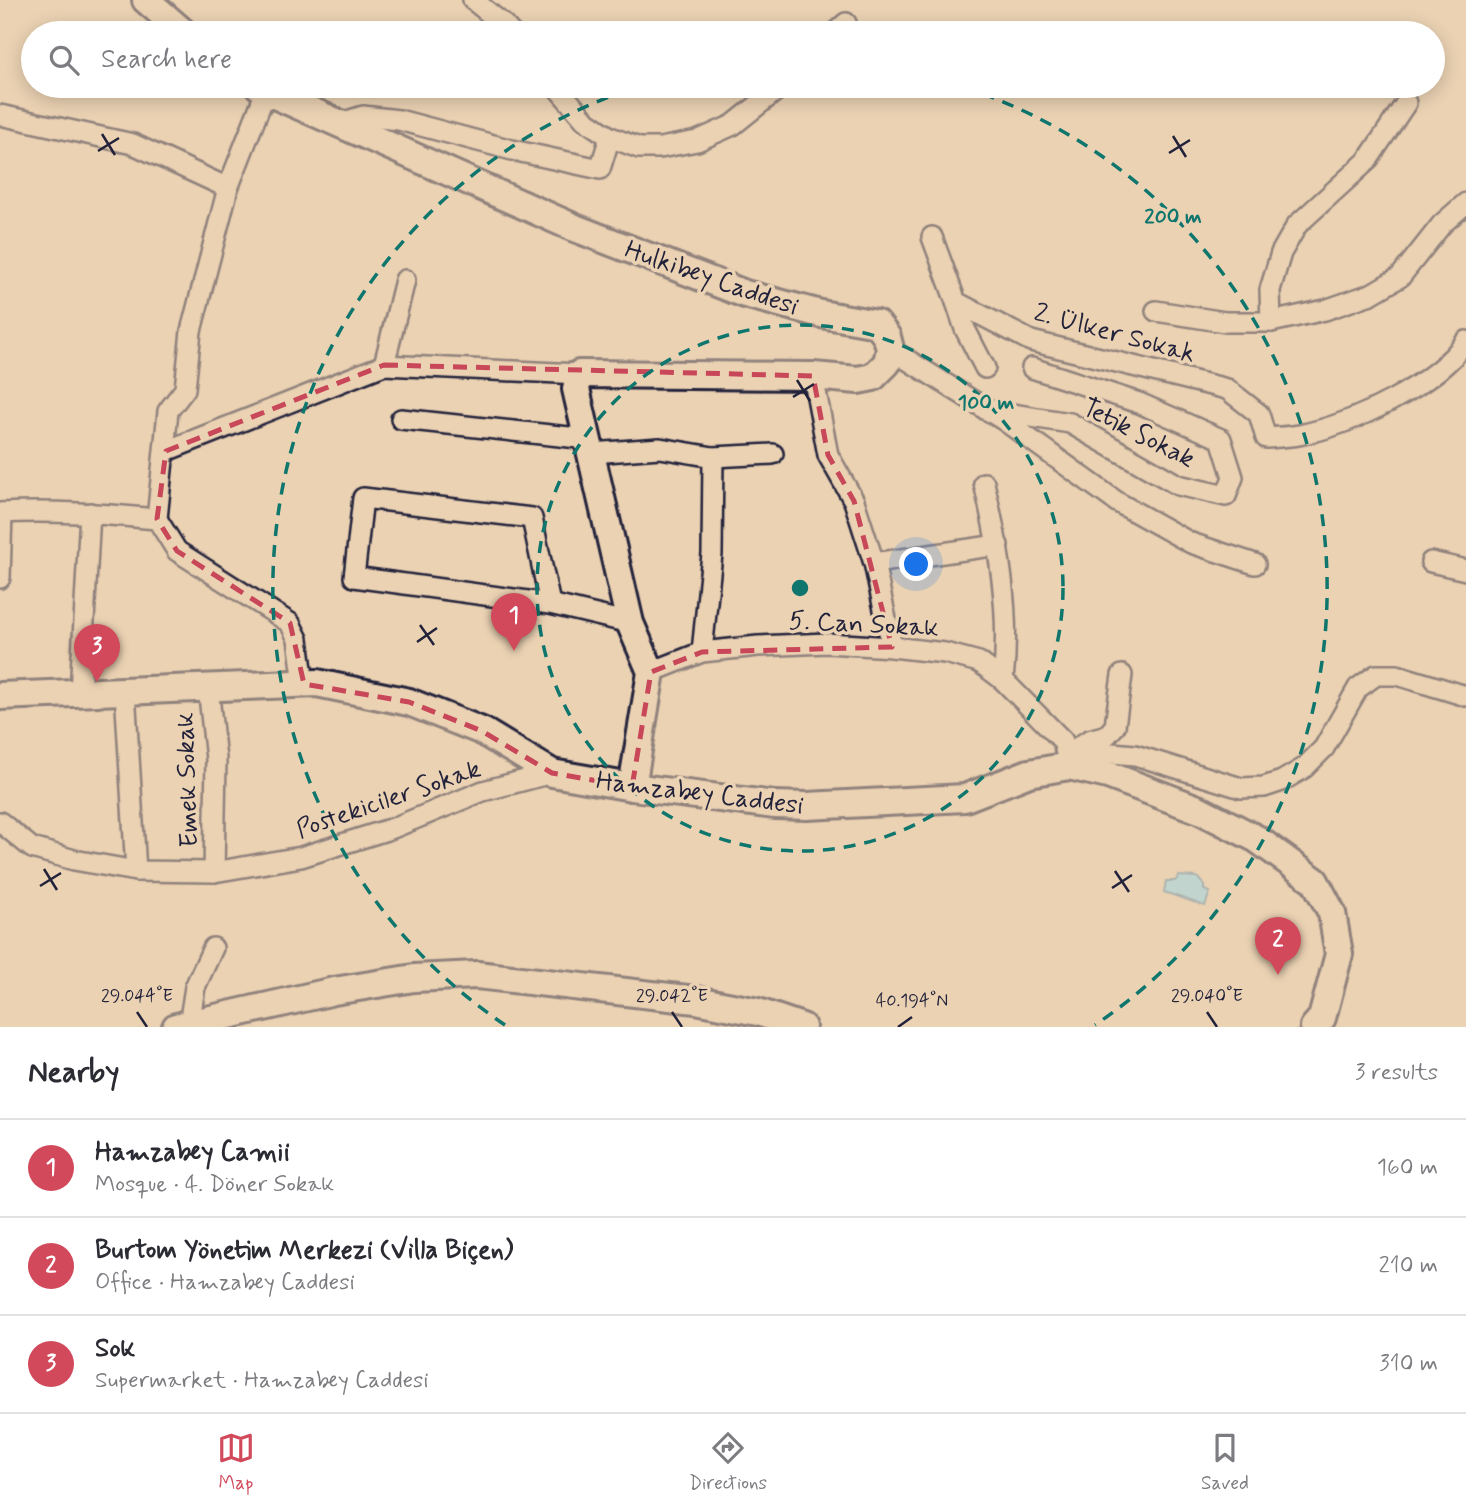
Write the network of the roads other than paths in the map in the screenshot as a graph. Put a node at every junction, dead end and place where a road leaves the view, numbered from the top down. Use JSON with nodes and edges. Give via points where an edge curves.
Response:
{"nodes":[{"id":1,"x":146,"y":0,"type":"edge"},
{"id":2,"x":473,"y":0,"type":"edge"},
{"id":3,"x":170,"y":21,"type":"edge"},
{"id":4,"x":500,"y":21,"type":"edge"},
{"id":5,"x":260,"y":98,"type":"edge"},
{"id":6,"x":285,"y":98,"type":"edge"},
{"id":7,"x":566,"y":98,"type":"edge"},
{"id":8,"x":767,"y":98,"type":"edge"},
{"id":9,"x":1406,"y":103,"type":"dead end"},
{"id":10,"x":0,"y":115,"type":"edge"},
{"id":11,"x":341,"y":123,"type":"junction"},
{"id":12,"x":610,"y":137,"type":"junction"},
{"id":13,"x":228,"y":188,"type":"junction"},
{"id":14,"x":1466,"y":203,"type":"edge"},
{"id":15,"x":932,"y":237,"type":"dead end"},
{"id":16,"x":405,"y":280,"type":"dead end"},
{"id":17,"x":956,"y":302,"type":"junction"},
{"id":18,"x":1156,"y":311,"type":"dead end"},
{"id":19,"x":1271,"y":322,"type":"junction"},
{"id":20,"x":1466,"y":341,"type":"edge"},
{"id":21,"x":890,"y":349,"type":"junction"},
{"id":22,"x":384,"y":365,"type":"junction"},
{"id":23,"x":985,"y":368,"type":"dead end"},
{"id":24,"x":1032,"y":368,"type":"dead end"},
{"id":25,"x":579,"y":374,"type":"junction"},
{"id":26,"x":813,"y":376,"type":"junction"},
{"id":27,"x":986,"y":410,"type":"junction"},
{"id":28,"x":401,"y":419,"type":"dead end"},
{"id":29,"x":590,"y":446,"type":"junction"},
{"id":30,"x":166,"y":451,"type":"junction"},
{"id":31,"x":773,"y":454,"type":"dead end"},
{"id":32,"x":713,"y":457,"type":"junction"},
{"id":33,"x":984,"y":483,"type":"dead end"},
{"id":34,"x":1,"y":513,"type":"edge"},
{"id":35,"x":90,"y":513,"type":"junction"},
{"id":36,"x":157,"y":519,"type":"junction"},
{"id":37,"x":998,"y":545,"type":"junction"},
{"id":38,"x":1431,"y":562,"type":"dead end"},
{"id":39,"x":874,"y":563,"type":"junction"},
{"id":40,"x":1255,"y":564,"type":"dead end"},
{"id":41,"x":1466,"y":570,"type":"edge"},
{"id":42,"x":0,"y":578,"type":"edge"},
{"id":43,"x":550,"y":604,"type":"junction"},
{"id":44,"x":631,"y":623,"type":"junction"},
{"id":45,"x":892,"y":647,"type":"junction"},
{"id":46,"x":702,"y":652,"type":"junction"},
{"id":47,"x":650,"y":671,"type":"junction"},
{"id":48,"x":1122,"y":675,"type":"dead end"},
{"id":49,"x":1003,"y":680,"type":"junction"},
{"id":50,"x":304,"y":684,"type":"junction"},
{"id":51,"x":208,"y":687,"type":"junction"},
{"id":52,"x":125,"y":691,"type":"junction"},
{"id":53,"x":80,"y":693,"type":"junction"},
{"id":54,"x":0,"y":696,"type":"edge"},
{"id":55,"x":1466,"y":696,"type":"edge"},
{"id":56,"x":1069,"y":765,"type":"junction"},
{"id":57,"x":552,"y":773,"type":"junction"},
{"id":58,"x":632,"y":787,"type":"junction"},
{"id":59,"x":0,"y":822,"type":"edge"},
{"id":60,"x":136,"y":871,"type":"junction"},
{"id":61,"x":214,"y":872,"type":"junction"},
{"id":62,"x":213,"y":948,"type":"dead end"},
{"id":63,"x":183,"y":1026,"type":"edge"},
{"id":64,"x":802,"y":1027,"type":"edge"},
{"id":65,"x":1314,"y":1027,"type":"edge"}],
"edges":[{"from":1,"to":3,"type":"main road"},
{"from":2,"to":4,"type":"street"},
{"from":5,"to":13,"type":"street"},
{"from":6,"to":11,"type":"main road","name":"Hulkibey Caddesi"},
{"from":7,"to":12,"type":"street","via":[[585,120]]},
{"from":8,"to":12,"type":"street","via":[[733,125],[698,141],[639,148]]},
{"from":9,"to":19,"type":"street","via":[[1367,161],[1297,225],[1281,253],[1270,290]]},
{"from":10,"to":13,"type":"street","via":[[133,144]]},
{"from":11,"to":12,"type":"street","via":[[363,116],[399,120],[600,169]]},
{"from":11,"to":21,"type":"main road","name":"Hulkibey Caddesi","via":[[575,228],[745,294],[877,324]]},
{"from":13,"to":30,"type":"street","via":[[191,331],[185,389],[168,411]]},
{"from":14,"to":19,"type":"street","via":[[1442,224],[1400,276],[1371,294]]},
{"from":15,"to":17,"type":"street"},
{"from":16,"to":22,"type":"street"},
{"from":17,"to":20,"type":"street","name":"2. Ülker Sokak","via":[[1031,341],[1227,389],[1259,414],[1266,439],[1300,435],[1363,415],[1423,383]]},
{"from":17,"to":23,"type":"street"},
{"from":18,"to":19,"type":"street","via":[[1226,322]]},
{"from":21,"to":26,"type":"main road","via":[[887,363],[873,377]]},
{"from":21,"to":27,"type":"street"},
{"from":22,"to":25,"type":"street"},
{"from":22,"to":30,"type":"street"},
{"from":24,"to":27,"type":"street","name":"Tetik Sokak","via":[[1139,403],[1220,439],[1233,477],[1226,496],[1178,485],[1070,423]]},
{"from":25,"to":26,"type":"main road"},
{"from":25,"to":29,"type":"main road","via":[[576,389]]},
{"from":26,"to":39,"type":"street","via":[[828,455],[854,501]]},
{"from":27,"to":40,"type":"street","via":[[1117,502],[1191,543]]},
{"from":28,"to":29,"type":"street"},
{"from":29,"to":32,"type":"street","via":[[660,447]]},
{"from":29,"to":44,"type":"main road"},
{"from":30,"to":36,"type":"street"},
{"from":31,"to":32,"type":"street"},
{"from":32,"to":46,"type":"street","via":[[712,555]]},
{"from":33,"to":37,"type":"street"},
{"from":34,"to":35,"type":"street"},
{"from":34,"to":42,"type":"street"},
{"from":35,"to":36,"type":"street"},
{"from":35,"to":53,"type":"street"},
{"from":36,"to":50,"type":"street","via":[[177,551],[290,623],[298,639]]},
{"from":37,"to":39,"type":"street"},
{"from":37,"to":49,"type":"street","via":[[1007,645]]},
{"from":38,"to":41,"type":"street"},
{"from":39,"to":45,"type":"street"},
{"from":43,"to":43,"type":"street","via":[[354,576],[363,498],[532,518]]},
{"from":43,"to":44,"type":"street"},
{"from":44,"to":47,"type":"main road"},
{"from":45,"to":46,"type":"street","name":"5. Can Sokak","via":[[827,643]]},
{"from":45,"to":49,"type":"street","name":"5. Can Sokak","via":[[979,662]]},
{"from":46,"to":47,"type":"street","name":"5. Can Sokak"},
{"from":47,"to":58,"type":"main road"},
{"from":48,"to":56,"type":"street","via":[[1115,726],[1107,735],[1072,751]]},
{"from":49,"to":56,"type":"street","name":"5. Can Sokak","via":[[1063,741]]},
{"from":50,"to":51,"type":"main road","name":"Hamzabey Caddesi"},
{"from":50,"to":57,"type":"main road","name":"Hamzabey Caddesi","via":[[409,702],[482,731]]},
{"from":51,"to":52,"type":"main road","name":"Hamzabey Caddesi"},
{"from":51,"to":61,"type":"street","name":"Emek Sokak","via":[[216,759]]},
{"from":52,"to":53,"type":"main road","name":"Hamzabey Caddesi"},
{"from":52,"to":60,"type":"street"},
{"from":53,"to":54,"type":"main road","name":"Hamzabey Caddesi"},
{"from":55,"to":56,"type":"street","via":[[1397,675],[1376,675],[1358,688],[1324,748],[1304,768],[1264,787],[1241,788],[1135,755],[1100,752]]},
{"from":56,"to":58,"type":"main road","name":"Hamzabey Caddesi","via":[[1029,773],[965,798],[834,805],[775,805]]},
{"from":56,"to":65,"type":"main road","name":"Hamzabey Caddesi","via":[[1200,810],[1257,839],[1315,881],[1332,913],[1339,954],[1322,1018]]},
{"from":57,"to":58,"type":"main road","name":"Hamzabey Caddesi"},
{"from":57,"to":61,"type":"street","name":"Postekiciler Sokak","via":[[483,790],[393,828],[301,857]]},
{"from":59,"to":60,"type":"street","name":"Postekiciler Sokak","via":[[32,848]]},
{"from":60,"to":61,"type":"street","name":"Postekiciler Sokak"},
{"from":62,"to":63,"type":"street"},
{"from":63,"to":64,"type":"main road","via":[[334,991],[414,978],[478,975],[696,1000],[758,1012]]}]}
